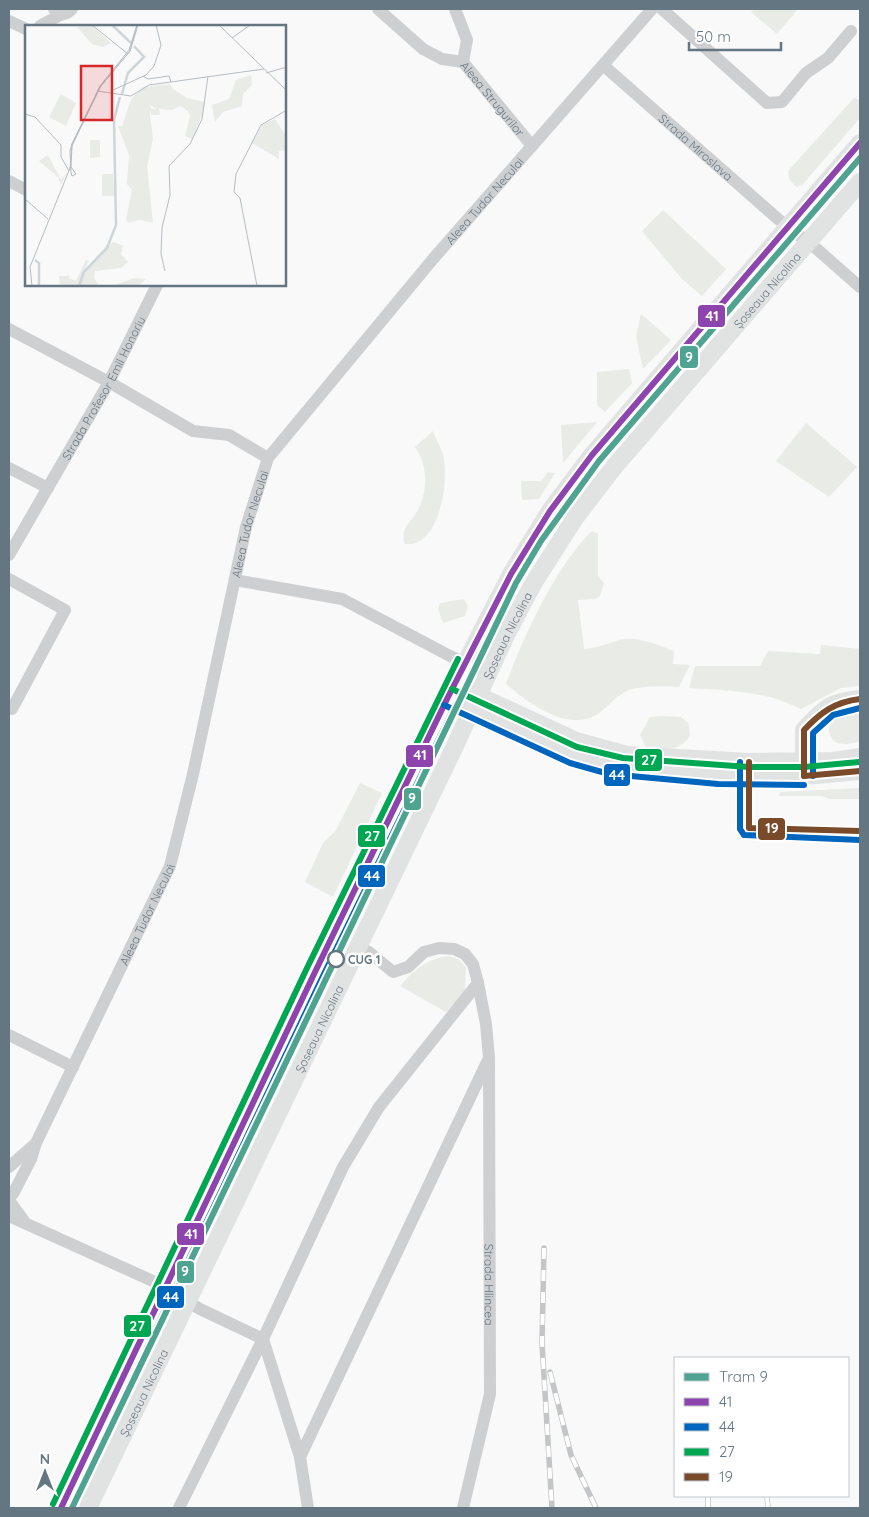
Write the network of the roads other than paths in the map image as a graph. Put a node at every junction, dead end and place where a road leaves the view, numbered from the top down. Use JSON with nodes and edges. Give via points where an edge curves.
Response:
{"nodes":[{"id":1,"x":72,"y":9,"type":"edge"},
{"id":2,"x":378,"y":9,"type":"edge"},
{"id":3,"x":455,"y":9,"type":"edge"},
{"id":4,"x":652,"y":9,"type":"edge"},
{"id":5,"x":662,"y":9,"type":"edge"},
{"id":6,"x":57,"y":12,"type":"edge"},
{"id":7,"x":9,"y":21,"type":"edge"},
{"id":8,"x":41,"y":25,"type":"edge"},
{"id":9,"x":25,"y":28,"type":"edge"},
{"id":10,"x":851,"y":31,"type":"dead end"},
{"id":11,"x":463,"y":62,"type":"junction"},
{"id":12,"x":603,"y":66,"type":"junction"},
{"id":13,"x":860,"y":143,"type":"edge"},
{"id":14,"x":532,"y":146,"type":"junction"},
{"id":15,"x":9,"y":181,"type":"edge"},
{"id":16,"x":860,"y":182,"type":"edge"},
{"id":17,"x":25,"y":189,"type":"edge"},
{"id":18,"x":788,"y":228,"type":"junction"},
{"id":19,"x":808,"y":242,"type":"junction"},
{"id":20,"x":157,"y":286,"type":"edge"},
{"id":21,"x":860,"y":287,"type":"edge"},
{"id":22,"x":9,"y":329,"type":"edge"},
{"id":23,"x":109,"y":382,"type":"junction"},
{"id":24,"x":268,"y":458,"type":"junction"},
{"id":25,"x":9,"y":468,"type":"edge"},
{"id":26,"x":48,"y":488,"type":"junction"},
{"id":27,"x":10,"y":548,"type":"edge"},
{"id":28,"x":9,"y":579,"type":"edge"},
{"id":29,"x":234,"y":580,"type":"junction"},
{"id":30,"x":466,"y":663,"type":"junction"},
{"id":31,"x":488,"y":673,"type":"junction"},
{"id":32,"x":452,"y":691,"type":"junction"},
{"id":33,"x":860,"y":699,"type":"edge"},
{"id":34,"x":475,"y":702,"type":"junction"},
{"id":35,"x":12,"y":709,"type":"dead end"},
{"id":36,"x":860,"y":757,"type":"edge"},
{"id":37,"x":804,"y":769,"type":"junction"},
{"id":38,"x":860,"y":771,"type":"edge"},
{"id":39,"x":357,"y":946,"type":"junction"},
{"id":40,"x":478,"y":983,"type":"junction"},
{"id":41,"x":9,"y":1035,"type":"edge"},
{"id":42,"x":488,"y":1058,"type":"junction"},
{"id":43,"x":73,"y":1067,"type":"junction"},
{"id":44,"x":36,"y":1143,"type":"junction"},
{"id":45,"x":9,"y":1167,"type":"edge"},
{"id":46,"x":10,"y":1197,"type":"edge"},
{"id":47,"x":9,"y":1216,"type":"edge"},
{"id":48,"x":28,"y":1225,"type":"junction"},
{"id":49,"x":166,"y":1288,"type":"junction"},
{"id":50,"x":187,"y":1301,"type":"junction"},
{"id":51,"x":263,"y":1339,"type":"junction"},
{"id":52,"x":300,"y":1457,"type":"junction"},
{"id":53,"x":60,"y":1508,"type":"edge"},
{"id":54,"x":88,"y":1508,"type":"edge"},
{"id":55,"x":179,"y":1508,"type":"edge"},
{"id":56,"x":308,"y":1508,"type":"edge"},
{"id":57,"x":463,"y":1508,"type":"edge"}],
"edges":[{"from":1,"to":6,"type":"street","via":[[67,13]]},
{"from":2,"to":11,"type":"street","name":"Aleea Strugurilor","via":[[422,49],[442,59]]},
{"from":3,"to":11,"type":"street","via":[[467,40]]},
{"from":4,"to":12,"type":"street","name":"Aleea Tudor Neculai"},
{"from":5,"to":10,"type":"street","via":[[767,103],[782,102],[806,73],[828,58]]},
{"from":6,"to":8,"type":"street"},
{"from":7,"to":9,"type":"street"},
{"from":11,"to":14,"type":"street","name":"Aleea Strugurilor"},
{"from":12,"to":14,"type":"street","name":"Aleea Tudor Neculai"},
{"from":12,"to":18,"type":"street","name":"Strada Miroslava"},
{"from":13,"to":18,"type":"main road","name":"Șoseaua Nicolina"},
{"from":14,"to":24,"type":"street","name":"Aleea Tudor Neculai","via":[[320,392]]},
{"from":15,"to":17,"type":"street"},
{"from":16,"to":19,"type":"main road","name":"Șoseaua Nicolina"},
{"from":18,"to":19,"type":"street","name":"Strada Miroslava"},
{"from":18,"to":30,"type":"main road","name":"Șoseaua Nicolina","via":[[612,431],[558,500],[511,574]]},
{"from":19,"to":21,"type":"street","name":"Strada Miroslava"},
{"from":19,"to":31,"type":"main road","name":"Șoseaua Nicolina","via":[[591,496],[533,584]]},
{"from":20,"to":23,"type":"street","name":"Strada Profesor Emil Honoriu"},
{"from":22,"to":23,"type":"street"},
{"from":23,"to":24,"type":"street","via":[[193,431],[229,435]]},
{"from":23,"to":26,"type":"street","name":"Strada Profesor Emil Honoriu"},
{"from":24,"to":29,"type":"street","name":"Aleea Tudor Neculai","via":[[246,526]]},
{"from":25,"to":26,"type":"street"},
{"from":26,"to":27,"type":"street","name":"Strada Profesor Emil Honoriu"},
{"from":28,"to":35,"type":"street","via":[[64,610]]},
{"from":29,"to":30,"type":"street","via":[[318,593],[342,600]]},
{"from":29,"to":43,"type":"street","name":"Aleea Tudor Neculai","via":[[170,866]]},
{"from":30,"to":31,"type":"street"},
{"from":30,"to":32,"type":"main road","name":"Șoseaua Nicolina"},
{"from":31,"to":34,"type":"main road","name":"Șoseaua Nicolina"},
{"from":32,"to":34,"type":"main road"},
{"from":32,"to":49,"type":"main road","name":"Șoseaua Nicolina"},
{"from":33,"to":37,"type":"main road","via":[[831,704],[804,730]]},
{"from":34,"to":37,"type":"main road","via":[[574,755],[611,765],[719,775]]},
{"from":34,"to":39,"type":"main road","name":"Șoseaua Nicolina"},
{"from":36,"to":37,"type":"main road"},
{"from":37,"to":38,"type":"main road"},
{"from":39,"to":40,"type":"street","name":"Strada Hlincea","via":[[393,972],[408,967],[424,952],[454,949],[465,954],[473,964]]},
{"from":39,"to":50,"type":"main road","name":"Șoseaua Nicolina"},
{"from":40,"to":42,"type":"street","name":"Strada Hlincea","via":[[486,1024]]},
{"from":40,"to":51,"type":"street","via":[[379,1107],[356,1142]]},
{"from":41,"to":43,"type":"street"},
{"from":42,"to":52,"type":"street","name":"Strada Hlincea"},
{"from":42,"to":57,"type":"street","name":"Strada Hlincea","via":[[490,1394]]},
{"from":43,"to":44,"type":"street","name":"Aleea Tudor Neculai"},
{"from":44,"to":45,"type":"street","name":"Aleea Tudor Neculai"},
{"from":44,"to":46,"type":"street","name":"Aleea Tudor Neculai","via":[[24,1174]]},
{"from":46,"to":48,"type":"street"},
{"from":47,"to":48,"type":"street"},
{"from":48,"to":49,"type":"street"},
{"from":49,"to":50,"type":"street"},
{"from":49,"to":53,"type":"main road","name":"Șoseaua Nicolina"},
{"from":50,"to":51,"type":"street"},
{"from":50,"to":54,"type":"main road","name":"Șoseaua Nicolina"},
{"from":51,"to":52,"type":"street"},
{"from":51,"to":55,"type":"street"},
{"from":52,"to":56,"type":"street"}]}
